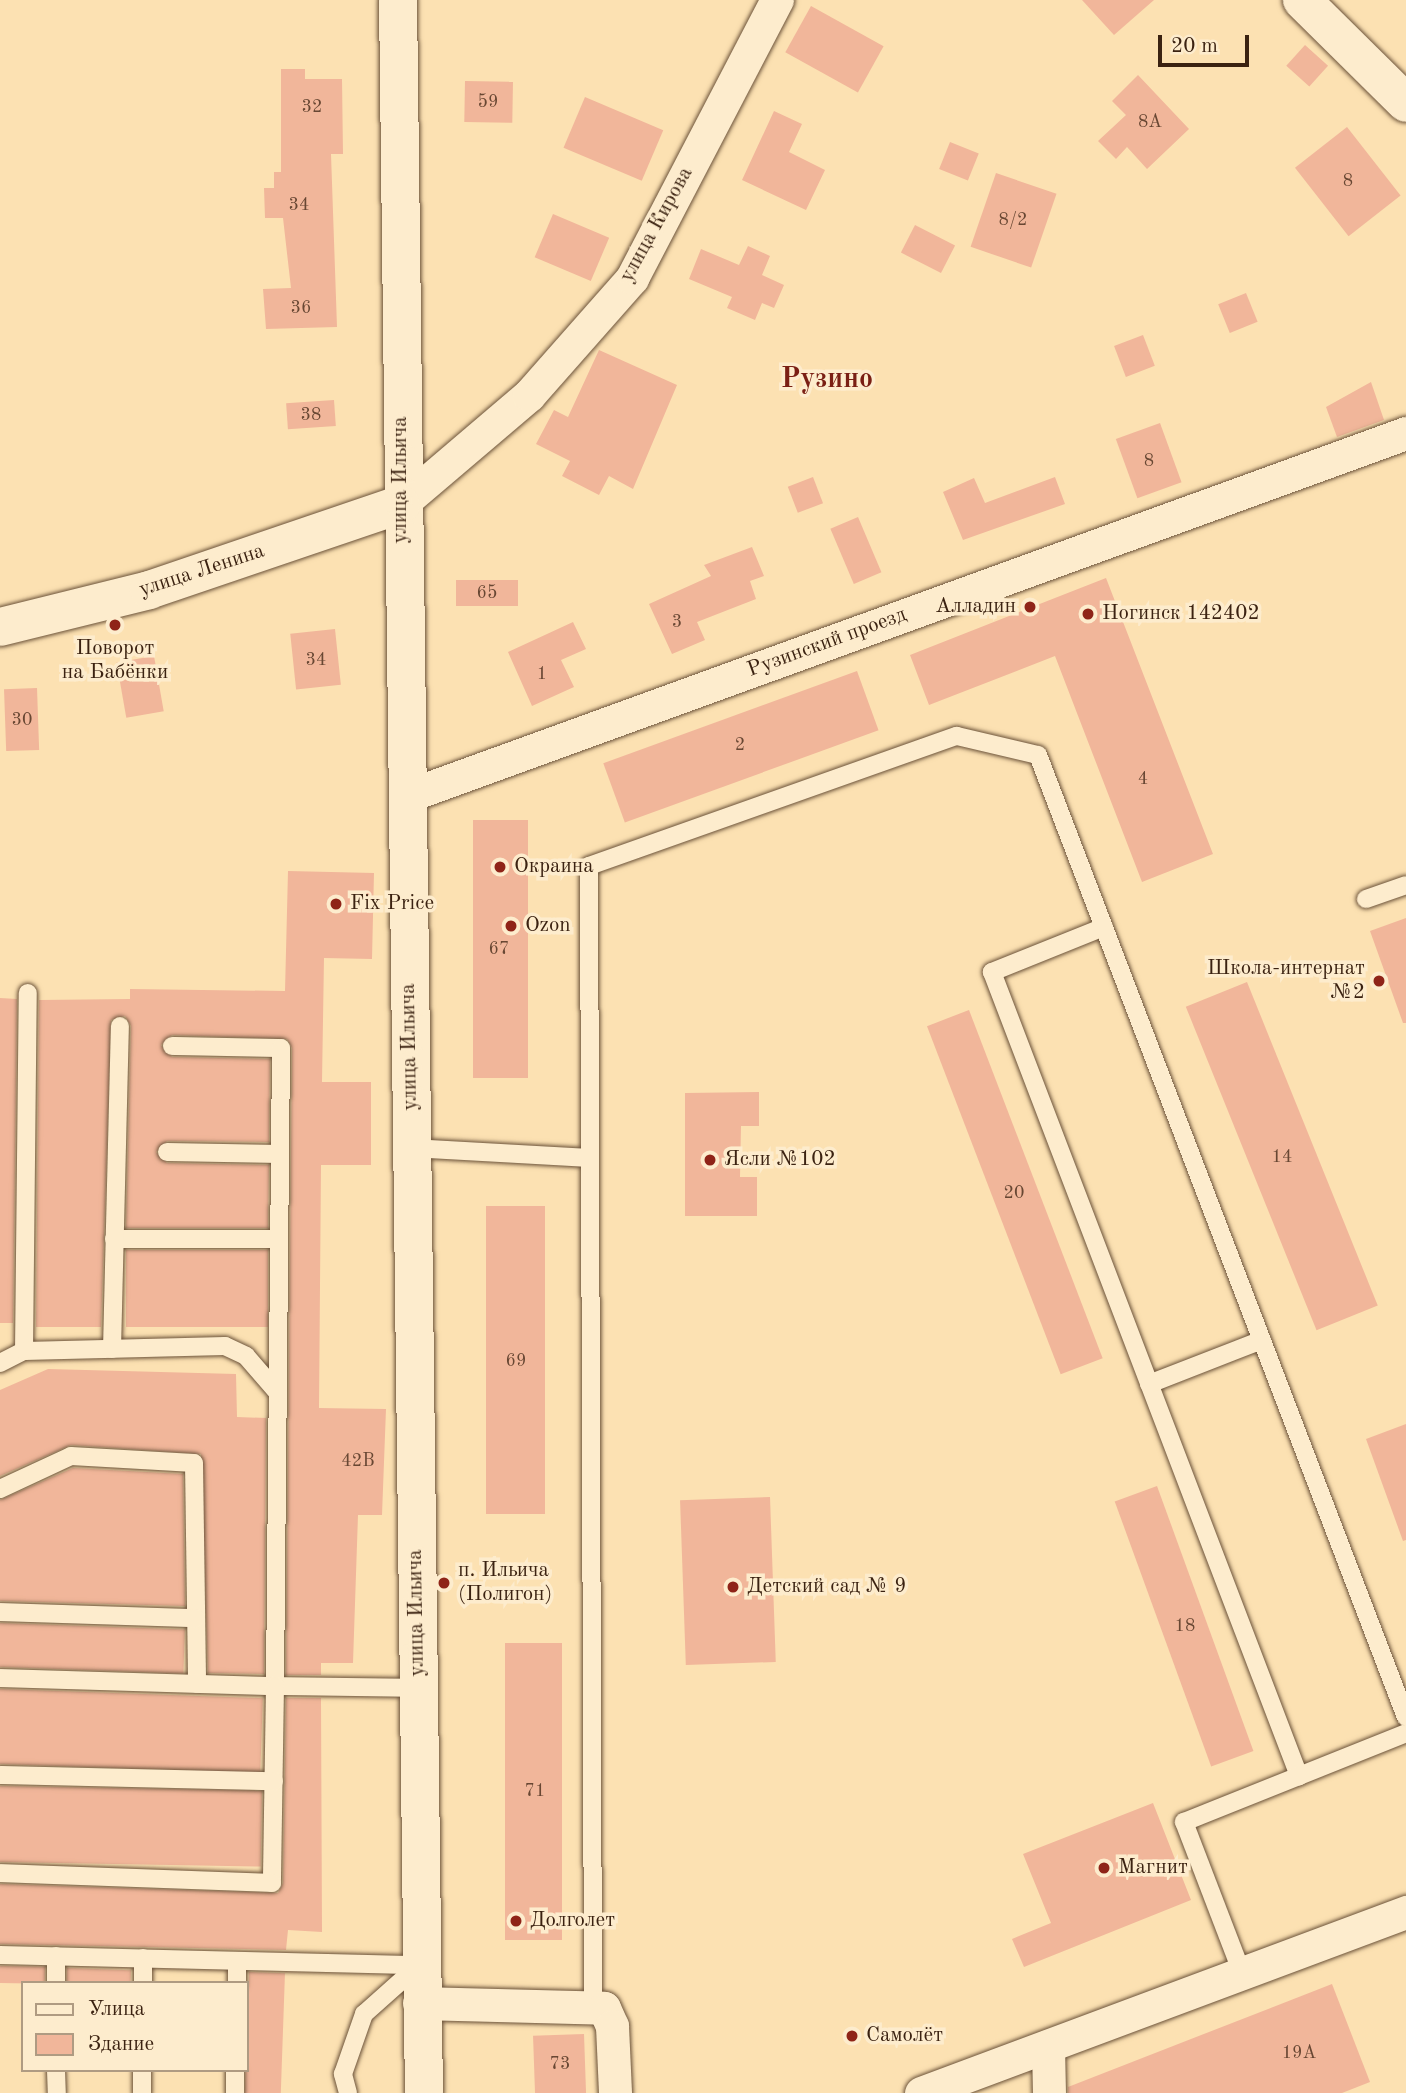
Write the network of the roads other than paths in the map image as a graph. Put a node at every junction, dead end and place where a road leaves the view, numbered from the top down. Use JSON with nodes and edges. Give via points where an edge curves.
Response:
{"nodes":[{"id":1,"x":398,"y":0,"type":"edge"},
{"id":2,"x":777,"y":0,"type":"edge"},
{"id":3,"x":1303,"y":0,"type":"edge"},
{"id":4,"x":1406,"y":103,"type":"edge"},
{"id":5,"x":1406,"y":433,"type":"edge"},
{"id":6,"x":401,"y":504,"type":"junction"},
{"id":7,"x":0,"y":627,"type":"edge"},
{"id":8,"x":407,"y":796,"type":"junction"},
{"id":9,"x":1406,"y":885,"type":"edge"},
{"id":10,"x":1366,"y":899,"type":"dead end"},
{"id":11,"x":1104,"y":928,"type":"junction"},
{"id":12,"x":28,"y":993,"type":"dead end"},
{"id":13,"x":120,"y":1026,"type":"dead end"},
{"id":14,"x":172,"y":1046,"type":"dead end"},
{"id":15,"x":411,"y":1148,"type":"junction"},
{"id":16,"x":167,"y":1152,"type":"dead end"},
{"id":17,"x":280,"y":1154,"type":"junction"},
{"id":18,"x":590,"y":1158,"type":"junction"},
{"id":19,"x":114,"y":1239,"type":"junction"},
{"id":20,"x":279,"y":1239,"type":"junction"},
{"id":21,"x":1262,"y":1340,"type":"junction"},
{"id":22,"x":112,"y":1349,"type":"junction"},
{"id":23,"x":24,"y":1351,"type":"junction"},
{"id":24,"x":0,"y":1363,"type":"edge"},
{"id":25,"x":1149,"y":1384,"type":"junction"},
{"id":26,"x":278,"y":1393,"type":"junction"},
{"id":27,"x":0,"y":1489,"type":"edge"},
{"id":28,"x":0,"y":1612,"type":"edge"},
{"id":29,"x":196,"y":1619,"type":"junction"},
{"id":30,"x":0,"y":1678,"type":"edge"},
{"id":31,"x":197,"y":1684,"type":"junction"},
{"id":32,"x":275,"y":1686,"type":"junction"},
{"id":33,"x":418,"y":1688,"type":"junction"},
{"id":34,"x":1406,"y":1717,"type":"edge"},
{"id":35,"x":1406,"y":1733,"type":"edge"},
{"id":36,"x":0,"y":1775,"type":"edge"},
{"id":37,"x":1299,"y":1776,"type":"junction"},
{"id":38,"x":274,"y":1781,"type":"junction"},
{"id":39,"x":0,"y":1873,"type":"edge"},
{"id":40,"x":1406,"y":1912,"type":"edge"},
{"id":41,"x":0,"y":1955,"type":"edge"},
{"id":42,"x":56,"y":1956,"type":"junction"},
{"id":43,"x":143,"y":1958,"type":"junction"},
{"id":44,"x":237,"y":1961,"type":"junction"},
{"id":45,"x":419,"y":1965,"type":"junction"},
{"id":46,"x":1242,"y":1973,"type":"junction"},
{"id":47,"x":56,"y":1981,"type":"edge"},
{"id":48,"x":143,"y":1981,"type":"edge"},
{"id":49,"x":237,"y":1981,"type":"edge"},
{"id":50,"x":419,"y":2003,"type":"junction"},
{"id":51,"x":584,"y":2008,"type":"junction"},
{"id":52,"x":1048,"y":2046,"type":"junction"},
{"id":53,"x":56,"y":2072,"type":"edge"},
{"id":54,"x":142,"y":2072,"type":"edge"},
{"id":55,"x":235,"y":2072,"type":"edge"},
{"id":56,"x":57,"y":2093,"type":"edge"},
{"id":57,"x":142,"y":2093,"type":"edge"},
{"id":58,"x":235,"y":2093,"type":"edge"},
{"id":59,"x":348,"y":2093,"type":"edge"},
{"id":60,"x":424,"y":2093,"type":"edge"},
{"id":61,"x":615,"y":2093,"type":"edge"},
{"id":62,"x":921,"y":2093,"type":"edge"},
{"id":63,"x":1049,"y":2093,"type":"edge"}],
"edges":[{"from":1,"to":6,"type":"main road","name":"улица Ильича"},
{"from":2,"to":6,"type":"street","name":"улица Кирова","via":[[632,278],[529,395]]},
{"from":3,"to":4,"type":"main road"},
{"from":5,"to":8,"type":"street","name":"Рузинский проезд"},
{"from":6,"to":7,"type":"main road","name":"улица Ленина","via":[[149,590]]},
{"from":6,"to":8,"type":"main road","name":"улица Ильича"},
{"from":8,"to":15,"type":"main road","name":"улица Ильича"},
{"from":9,"to":10,"type":"lane"},
{"from":11,"to":18,"type":"lane","via":[[1038,755],[957,736],[589,866]]},
{"from":11,"to":21,"type":"lane"},
{"from":11,"to":25,"type":"lane","via":[[992,972]]},
{"from":12,"to":23,"type":"lane"},
{"from":13,"to":19,"type":"lane"},
{"from":14,"to":17,"type":"lane","via":[[281,1048]]},
{"from":15,"to":18,"type":"lane"},
{"from":15,"to":33,"type":"main road","name":"улица Ильича"},
{"from":16,"to":17,"type":"lane"},
{"from":17,"to":20,"type":"lane"},
{"from":18,"to":51,"type":"lane"},
{"from":19,"to":20,"type":"lane"},
{"from":19,"to":22,"type":"lane"},
{"from":20,"to":26,"type":"lane"},
{"from":21,"to":25,"type":"lane"},
{"from":21,"to":34,"type":"lane"},
{"from":22,"to":23,"type":"lane"},
{"from":22,"to":26,"type":"lane","via":[[225,1346],[246,1356]]},
{"from":23,"to":24,"type":"lane"},
{"from":25,"to":37,"type":"lane"},
{"from":26,"to":32,"type":"lane"},
{"from":27,"to":29,"type":"lane","via":[[71,1456],[194,1464]]},
{"from":28,"to":29,"type":"lane"},
{"from":29,"to":31,"type":"lane"},
{"from":30,"to":31,"type":"lane"},
{"from":31,"to":32,"type":"lane"},
{"from":32,"to":33,"type":"lane"},
{"from":32,"to":38,"type":"lane"},
{"from":33,"to":45,"type":"main road","name":"улица Ильича"},
{"from":35,"to":37,"type":"lane"},
{"from":36,"to":38,"type":"lane"},
{"from":37,"to":46,"type":"lane","via":[[1184,1822]]},
{"from":38,"to":39,"type":"lane","via":[[272,1883]]},
{"from":40,"to":46,"type":"street"},
{"from":41,"to":42,"type":"lane"},
{"from":42,"to":43,"type":"lane"},
{"from":42,"to":47,"type":"lane"},
{"from":43,"to":44,"type":"lane"},
{"from":43,"to":48,"type":"lane"},
{"from":44,"to":45,"type":"lane"},
{"from":44,"to":49,"type":"lane"},
{"from":45,"to":50,"type":"main road","name":"улица Ильича"},
{"from":45,"to":59,"type":"lane","via":[[363,2014],[343,2074]]},
{"from":46,"to":52,"type":"street"},
{"from":50,"to":51,"type":"street"},
{"from":50,"to":60,"type":"main road","name":"улица Ильича"},
{"from":51,"to":61,"type":"street","via":[[604,2008],[612,2026]]},
{"from":52,"to":62,"type":"street"},
{"from":52,"to":63,"type":"street"},
{"from":53,"to":56,"type":"lane"},
{"from":54,"to":57,"type":"lane"},
{"from":55,"to":58,"type":"lane"}]}
